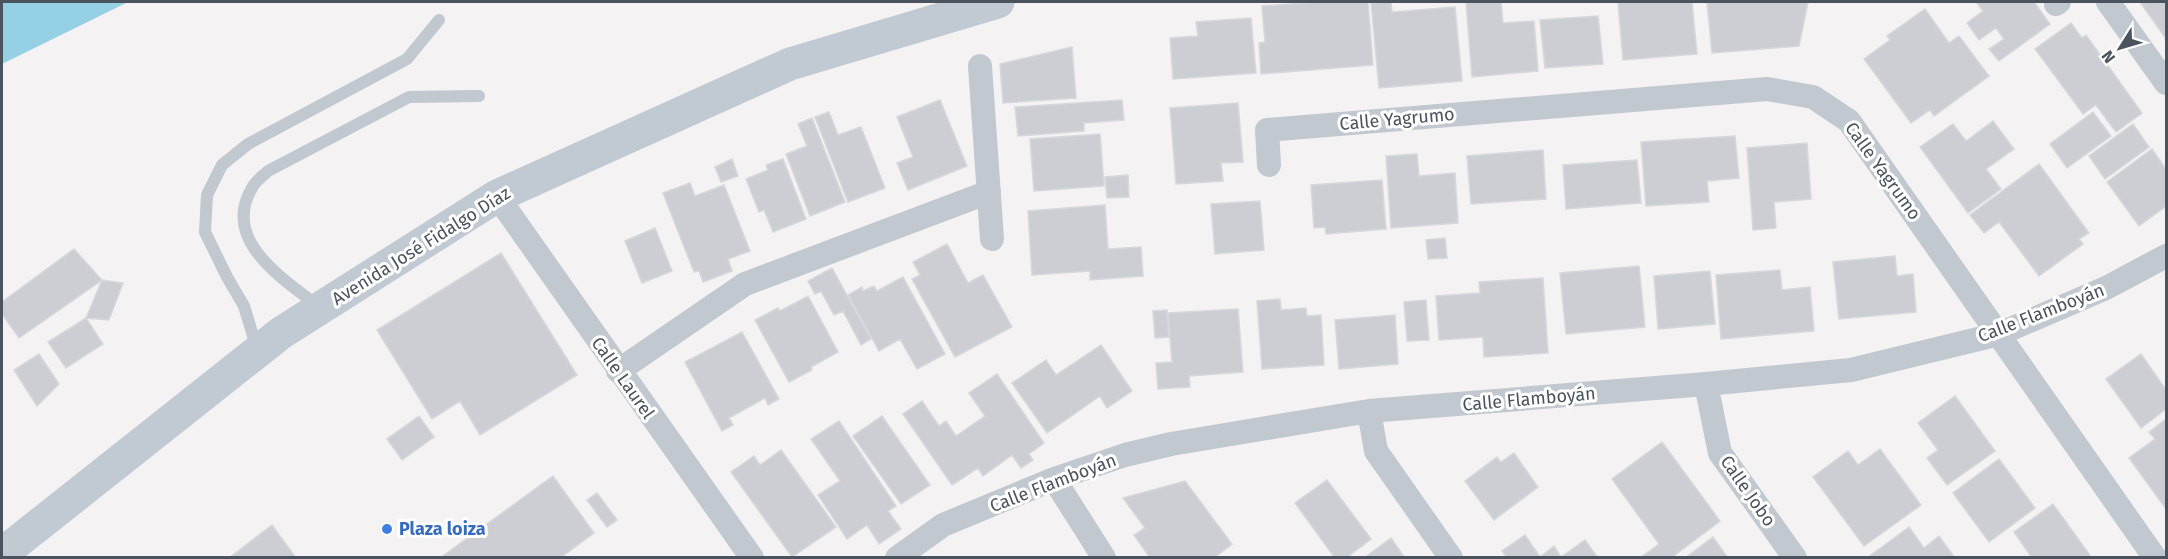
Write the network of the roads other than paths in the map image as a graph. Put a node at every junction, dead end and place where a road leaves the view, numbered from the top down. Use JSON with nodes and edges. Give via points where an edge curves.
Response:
{"nodes":[{"id":1,"x":998,"y":2,"type":"edge"},
{"id":2,"x":2108,"y":2,"type":"edge"},
{"id":3,"x":439,"y":20,"type":"dead end"},
{"id":4,"x":980,"y":66,"type":"dead end"},
{"id":5,"x":2166,"y":83,"type":"edge"},
{"id":6,"x":479,"y":96,"type":"dead end"},
{"id":7,"x":1269,"y":165,"type":"dead end"},
{"id":8,"x":989,"y":192,"type":"junction"},
{"id":9,"x":497,"y":196,"type":"junction"},
{"id":10,"x":992,"y":239,"type":"dead end"},
{"id":11,"x":2166,"y":256,"type":"edge"},
{"id":12,"x":321,"y":308,"type":"junction"},
{"id":13,"x":1999,"y":334,"type":"junction"},
{"id":14,"x":258,"y":351,"type":"junction"},
{"id":15,"x":618,"y":371,"type":"junction"},
{"id":16,"x":1706,"y":384,"type":"junction"},
{"id":17,"x":1369,"y":411,"type":"junction"},
{"id":18,"x":1054,"y":479,"type":"junction"},
{"id":19,"x":2,"y":554,"type":"edge"},
{"id":20,"x":752,"y":558,"type":"edge"},
{"id":21,"x":897,"y":558,"type":"edge"},
{"id":22,"x":1104,"y":558,"type":"edge"},
{"id":23,"x":1451,"y":558,"type":"edge"},
{"id":24,"x":1795,"y":558,"type":"edge"},
{"id":25,"x":2155,"y":558,"type":"edge"}],
"edges":[{"from":1,"to":9,"type":"street","name":"Avenida José Fidalgo Díaz","via":[[790,64]]},
{"from":2,"to":5,"type":"street"},
{"from":3,"to":14,"type":"lane","via":[[407,59],[248,144],[222,165],[207,195],[205,232],[244,306]]},
{"from":4,"to":8,"type":"street"},
{"from":6,"to":12,"type":"lane","via":[[409,97],[268,171],[253,186],[244,205],[243,226],[256,252],[280,277]]},
{"from":7,"to":13,"type":"street","name":"Calle Yagrumo","via":[[1267,129],[1767,89],[1813,97],[1849,120]]},
{"from":8,"to":10,"type":"street"},
{"from":8,"to":15,"type":"street","via":[[745,284]]},
{"from":9,"to":12,"type":"street","name":"Avenida José Fidalgo Díaz"},
{"from":9,"to":15,"type":"street","name":"Calle Laurel"},
{"from":11,"to":13,"type":"street","name":"Calle Flamboyán","via":[[2106,288]]},
{"from":12,"to":14,"type":"street","name":"Avenida José Fidalgo Díaz"},
{"from":13,"to":16,"type":"street","name":"Calle Flamboyán","via":[[1851,370]]},
{"from":13,"to":25,"type":"street","name":"Calle Yagrumo"},
{"from":14,"to":19,"type":"street","name":"Avenida José Fidalgo Díaz"},
{"from":15,"to":20,"type":"street","name":"Calle Laurel"},
{"from":16,"to":17,"type":"street","name":"Calle Flamboyán"},
{"from":16,"to":24,"type":"street","name":"Calle Jobo","via":[[1720,453]]},
{"from":17,"to":18,"type":"street","name":"Calle Flamboyán","via":[[1171,444]]},
{"from":17,"to":23,"type":"street","via":[[1376,451]]},
{"from":18,"to":21,"type":"street","name":"Calle Flamboyán","via":[[944,525]]},
{"from":18,"to":22,"type":"street"}]}
